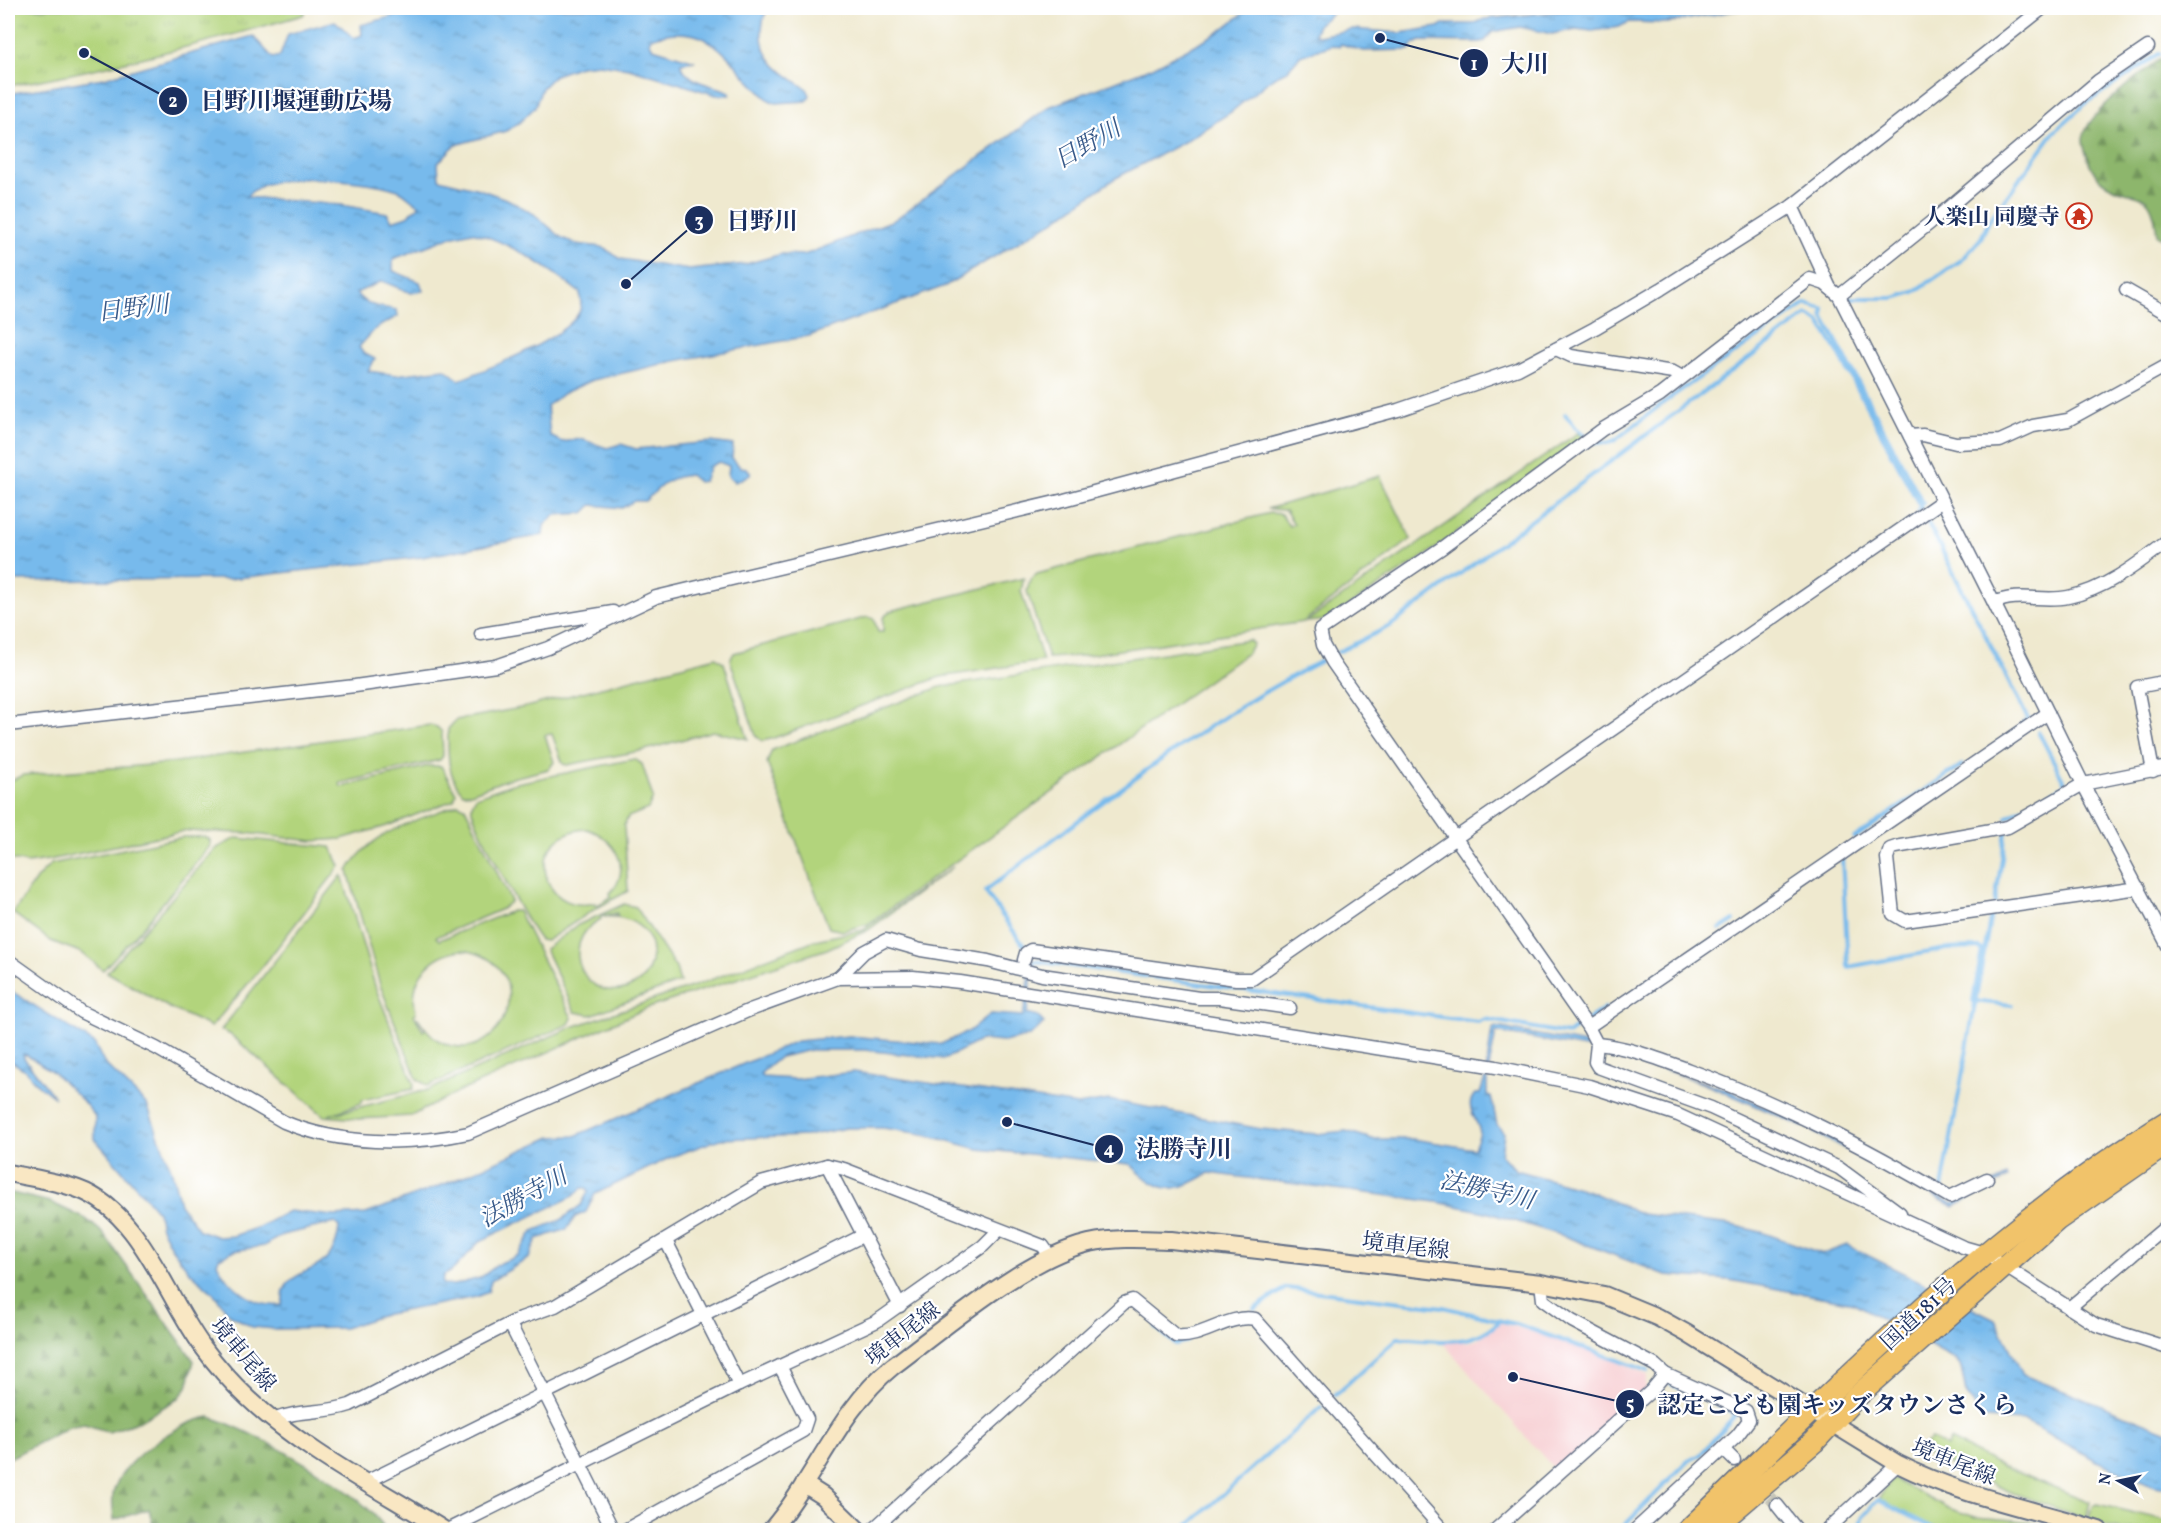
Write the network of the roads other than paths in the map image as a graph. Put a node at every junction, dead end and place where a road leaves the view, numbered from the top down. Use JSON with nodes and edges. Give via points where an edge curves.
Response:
{"nodes":[{"id":1,"x":2043,"y":8,"type":"edge"},
{"id":2,"x":2148,"y":47,"type":"dead end"},
{"id":3,"x":1792,"y":206,"type":"junction"},
{"id":4,"x":2126,"y":290,"type":"dead end"},
{"id":5,"x":1834,"y":292,"type":"junction"},
{"id":6,"x":2169,"y":314,"type":"edge"},
{"id":7,"x":1556,"y":349,"type":"junction"},
{"id":8,"x":2169,"y":365,"type":"edge"},
{"id":9,"x":1682,"y":377,"type":"junction"},
{"id":10,"x":1910,"y":436,"type":"junction"},
{"id":11,"x":1942,"y":501,"type":"junction"},
{"id":12,"x":2169,"y":541,"type":"edge"},
{"id":13,"x":1994,"y":603,"type":"junction"},
{"id":14,"x":627,"y":610,"type":"junction"},
{"id":15,"x":481,"y":634,"type":"dead end"},
{"id":16,"x":2169,"y":681,"type":"edge"},
{"id":17,"x":2048,"y":713,"type":"junction"},
{"id":18,"x":8,"y":725,"type":"edge"},
{"id":19,"x":2169,"y":767,"type":"edge"},
{"id":20,"x":2153,"y":771,"type":"junction"},
{"id":21,"x":2083,"y":784,"type":"junction"},
{"id":22,"x":1455,"y":838,"type":"junction"},
{"id":23,"x":2139,"y":888,"type":"junction"},
{"id":24,"x":2169,"y":946,"type":"edge"},
{"id":25,"x":8,"y":960,"type":"edge"},
{"id":26,"x":1029,"y":968,"type":"junction"},
{"id":27,"x":838,"y":978,"type":"junction"},
{"id":28,"x":1290,"y":1008,"type":"dead end"},
{"id":29,"x":1588,"y":1027,"type":"junction"},
{"id":30,"x":1597,"y":1044,"type":"junction"},
{"id":31,"x":2169,"y":1121,"type":"edge"},
{"id":32,"x":2169,"y":1143,"type":"edge"},
{"id":33,"x":826,"y":1165,"type":"junction"},
{"id":34,"x":8,"y":1173,"type":"edge"},
{"id":35,"x":1987,"y":1179,"type":"dead end"},
{"id":36,"x":1904,"y":1219,"type":"junction"},
{"id":37,"x":2169,"y":1225,"type":"edge"},
{"id":38,"x":999,"y":1230,"type":"junction"},
{"id":39,"x":862,"y":1236,"type":"junction"},
{"id":40,"x":666,"y":1240,"type":"junction"},
{"id":41,"x":1050,"y":1256,"type":"junction"},
{"id":42,"x":1979,"y":1257,"type":"junction"},
{"id":43,"x":1998,"y":1270,"type":"junction"},
{"id":44,"x":1541,"y":1283,"type":"junction"},
{"id":45,"x":900,"y":1306,"type":"junction"},
{"id":46,"x":2070,"y":1308,"type":"junction"},
{"id":47,"x":704,"y":1314,"type":"junction"},
{"id":48,"x":510,"y":1324,"type":"junction"},
{"id":49,"x":2169,"y":1348,"type":"edge"},
{"id":50,"x":780,"y":1366,"type":"junction"},
{"id":51,"x":1665,"y":1374,"type":"junction"},
{"id":52,"x":739,"y":1385,"type":"junction"},
{"id":53,"x":1846,"y":1392,"type":"junction"},
{"id":54,"x":544,"y":1394,"type":"junction"},
{"id":55,"x":1813,"y":1410,"type":"junction"},
{"id":56,"x":273,"y":1420,"type":"junction"},
{"id":57,"x":1834,"y":1422,"type":"junction"},
{"id":58,"x":1723,"y":1449,"type":"junction"},
{"id":59,"x":1734,"y":1460,"type":"dead end"},
{"id":60,"x":1898,"y":1464,"type":"junction"},
{"id":61,"x":580,"y":1465,"type":"junction"},
{"id":62,"x":366,"y":1482,"type":"junction"},
{"id":63,"x":804,"y":1484,"type":"junction"},
{"id":64,"x":1777,"y":1504,"type":"tunnel mouth"},
{"id":65,"x":446,"y":1530,"type":"edge"},
{"id":66,"x":613,"y":1530,"type":"edge"},
{"id":67,"x":625,"y":1530,"type":"edge"},
{"id":68,"x":771,"y":1530,"type":"edge"},
{"id":69,"x":858,"y":1530,"type":"edge"},
{"id":70,"x":872,"y":1530,"type":"edge"},
{"id":71,"x":1443,"y":1530,"type":"edge"},
{"id":72,"x":1495,"y":1530,"type":"edge"},
{"id":73,"x":1635,"y":1530,"type":"edge"},
{"id":74,"x":1688,"y":1530,"type":"edge"},
{"id":75,"x":1711,"y":1530,"type":"edge"},
{"id":76,"x":1797,"y":1530,"type":"edge"},
{"id":77,"x":1827,"y":1530,"type":"edge"},
{"id":78,"x":2098,"y":1530,"type":"edge"}],
"edges":[{"from":1,"to":3,"type":"street"},
{"from":2,"to":5,"type":"street","via":[[2098,81],[1935,219]]},
{"from":3,"to":5,"type":"street"},
{"from":3,"to":7,"type":"street","via":[[1661,289]]},
{"from":4,"to":6,"type":"street"},
{"from":5,"to":9,"type":"street","via":[[1810,279]]},
{"from":5,"to":10,"type":"street"},
{"from":7,"to":9,"type":"street","via":[[1571,356],[1673,372]]},
{"from":7,"to":14,"type":"street","via":[[1518,369],[1398,410],[1064,500],[656,597]]},
{"from":8,"to":10,"type":"street","via":[[2068,420],[2033,426],[2000,441],[1956,443]]},
{"from":9,"to":22,"type":"street","via":[[1320,630],[1333,663]]},
{"from":10,"to":11,"type":"street"},
{"from":11,"to":13,"type":"street"},
{"from":11,"to":22,"type":"street"},
{"from":12,"to":13,"type":"street","via":[[2134,567],[2080,593],[2053,599],[2012,597]]},
{"from":13,"to":17,"type":"street"},
{"from":14,"to":15,"type":"street"},
{"from":14,"to":18,"type":"street","via":[[548,648],[496,666]]},
{"from":16,"to":20,"type":"street","via":[[2137,687]]},
{"from":17,"to":21,"type":"street"},
{"from":17,"to":29,"type":"street"},
{"from":19,"to":20,"type":"street"},
{"from":20,"to":21,"type":"street"},
{"from":21,"to":23,"type":"street"},
{"from":21,"to":23,"type":"street","via":[[2008,826],[1890,849],[1887,858],[1893,914],[1905,921]]},
{"from":22,"to":26,"type":"street","via":[[1252,979],[1031,950],[1026,953]]},
{"from":22,"to":29,"type":"street"},
{"from":23,"to":24,"type":"street"},
{"from":25,"to":27,"type":"street","via":[[81,1011],[156,1048],[284,1122],[338,1137],[410,1140],[455,1136],[492,1124],[750,1010]]},
{"from":26,"to":27,"type":"street","via":[[921,950],[886,940],[864,952]]},
{"from":26,"to":28,"type":"street","via":[[1199,998]]},
{"from":27,"to":36,"type":"street","via":[[936,979],[1029,992],[1488,1066],[1589,1086],[1648,1104],[1753,1148]]},
{"from":29,"to":30,"type":"street"},
{"from":30,"to":35,"type":"street","via":[[1638,1052],[1723,1082],[1801,1116],[1950,1197]]},
{"from":30,"to":36,"type":"street","via":[[1595,1062],[1599,1068],[1711,1108],[1839,1168],[1899,1210]]},
{"from":31,"to":42,"type":"highway","name":"国道181号","via":[[2092,1170]]},
{"from":32,"to":43,"type":"highway","name":"国道181号","via":[[2057,1220]]},
{"from":33,"to":38,"type":"street","via":[[844,1168]]},
{"from":33,"to":39,"type":"street"},
{"from":33,"to":40,"type":"street","via":[[761,1183]]},
{"from":34,"to":56,"type":"main road","name":"境車尾線","via":[[79,1189],[99,1199],[144,1249],[202,1347],[247,1398]]},
{"from":36,"to":42,"type":"street"},
{"from":37,"to":46,"type":"street"},
{"from":38,"to":41,"type":"street","via":[[1043,1246]]},
{"from":38,"to":45,"type":"street"},
{"from":39,"to":45,"type":"street"},
{"from":39,"to":47,"type":"street"},
{"from":40,"to":47,"type":"street"},
{"from":40,"to":48,"type":"street","via":[[555,1306]]},
{"from":41,"to":44,"type":"main road","name":"境車尾線","via":[[1105,1240],[1161,1239]]},
{"from":41,"to":63,"type":"main road","name":"境車尾線","via":[[880,1377],[850,1411]]},
{"from":42,"to":43,"type":"street"},
{"from":42,"to":53,"type":"highway","name":"国道181号"},
{"from":43,"to":46,"type":"street"},
{"from":43,"to":53,"type":"highway","name":"国道181号"},
{"from":44,"to":51,"type":"street","via":[[1544,1300],[1572,1321]]},
{"from":44,"to":55,"type":"main road","name":"境車尾線","via":[[1604,1295],[1657,1317]]},
{"from":45,"to":50,"type":"street","via":[[877,1321]]},
{"from":46,"to":49,"type":"street","via":[[2097,1325]]},
{"from":47,"to":52,"type":"street"},
{"from":47,"to":54,"type":"street"},
{"from":48,"to":54,"type":"street"},
{"from":48,"to":56,"type":"street","via":[[350,1405],[329,1411],[289,1413]]},
{"from":50,"to":52,"type":"street"},
{"from":50,"to":67,"type":"street","via":[[807,1419],[803,1431]]},
{"from":51,"to":58,"type":"street","via":[[1746,1411],[1747,1426]]},
{"from":51,"to":72,"type":"street","via":[[1651,1391]]},
{"from":52,"to":61,"type":"street"},
{"from":53,"to":55,"type":"highway","name":"国道181号"},
{"from":53,"to":57,"type":"highway","name":"国道181号"},
{"from":54,"to":61,"type":"street"},
{"from":54,"to":62,"type":"street"},
{"from":55,"to":57,"type":"main road","name":"境車尾線"},
{"from":55,"to":74,"type":"highway","name":"国道181号"},
{"from":56,"to":62,"type":"main road","name":"境車尾線"},
{"from":57,"to":60,"type":"main road","name":"境車尾線"},
{"from":57,"to":75,"type":"highway","name":"国道181号"},
{"from":58,"to":59,"type":"street"},
{"from":58,"to":73,"type":"street"},
{"from":60,"to":77,"type":"street"},
{"from":60,"to":78,"type":"main road","name":"境車尾線","via":[[1958,1491]]},
{"from":61,"to":65,"type":"street"},
{"from":61,"to":66,"type":"street"},
{"from":62,"to":65,"type":"main road","name":"境車尾線"},
{"from":63,"to":68,"type":"main road","name":"境車尾線"},
{"from":63,"to":69,"type":"main road","via":[[823,1496]]},
{"from":64,"to":76,"type":"street"},
{"from":70,"to":71,"type":"street","via":[[1124,1303],[1132,1300],[1176,1336],[1243,1317],[1255,1319]]}]}
